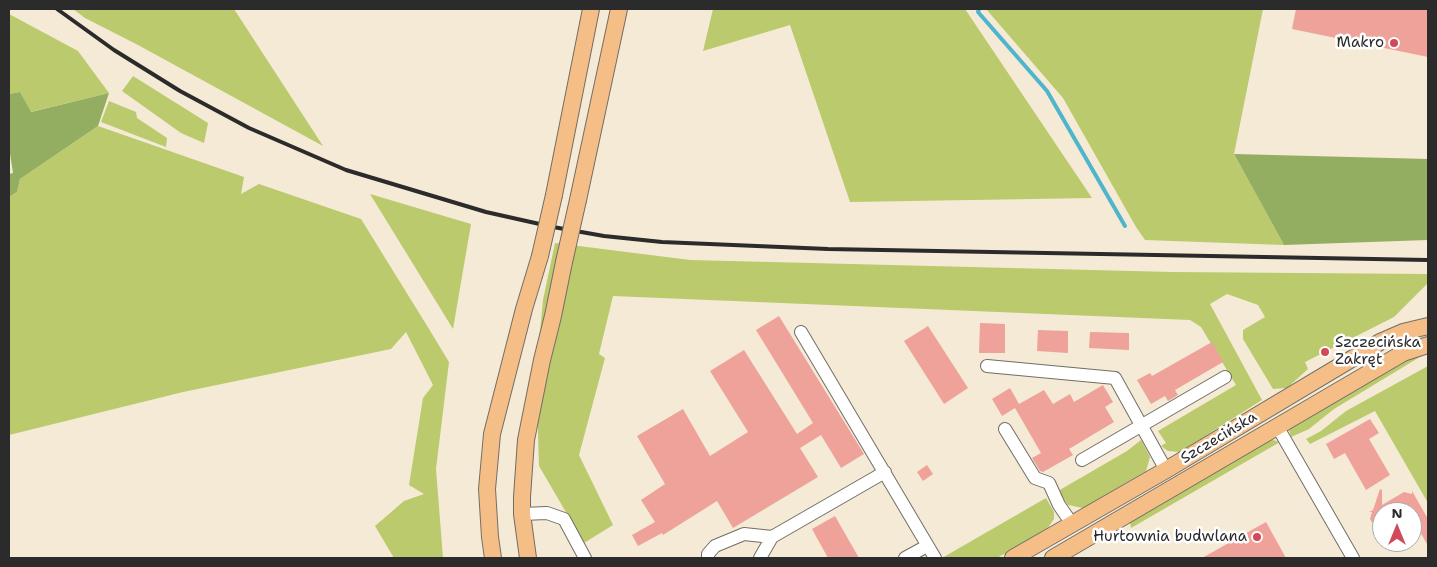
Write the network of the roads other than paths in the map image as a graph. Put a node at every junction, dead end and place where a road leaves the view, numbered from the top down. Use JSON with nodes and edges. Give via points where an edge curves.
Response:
{"nodes":[{"id":1,"x":591,"y":9,"type":"edge"},
{"id":2,"x":619,"y":9,"type":"edge"},
{"id":3,"x":1428,"y":326,"type":"edge"},
{"id":4,"x":801,"y":332,"type":"dead end"},
{"id":5,"x":1428,"y":345,"type":"edge"},
{"id":6,"x":987,"y":366,"type":"dead end"},
{"id":7,"x":1225,"y":377,"type":"dead end"},
{"id":8,"x":1140,"y":426,"type":"junction"},
{"id":9,"x":1277,"y":426,"type":"junction"},
{"id":10,"x":1005,"y":429,"type":"dead end"},
{"id":11,"x":1082,"y":460,"type":"dead end"},
{"id":12,"x":1166,"y":470,"type":"junction"},
{"id":13,"x":884,"y":472,"type":"junction"},
{"id":14,"x":522,"y":514,"type":"junction"},
{"id":15,"x":1072,"y":524,"type":"junction"},
{"id":16,"x":772,"y":536,"type":"junction"},
{"id":17,"x":928,"y":546,"type":"junction"},
{"id":18,"x":493,"y":558,"type":"edge"},
{"id":19,"x":528,"y":558,"type":"edge"},
{"id":20,"x":585,"y":558,"type":"edge"},
{"id":21,"x":708,"y":558,"type":"edge"},
{"id":22,"x":760,"y":558,"type":"edge"},
{"id":23,"x":906,"y":558,"type":"edge"},
{"id":24,"x":935,"y":558,"type":"edge"},
{"id":25,"x":1013,"y":558,"type":"edge"},
{"id":26,"x":1052,"y":558,"type":"edge"},
{"id":27,"x":1354,"y":558,"type":"edge"}],
"edges":[{"from":1,"to":18,"type":"main road","bridge":true,"via":[[540,256],[492,434],[487,489]]},
{"from":2,"to":14,"type":"main road","bridge":true,"via":[[526,440]]},
{"from":3,"to":12,"type":"main road","name":"Szczecińska","via":[[1380,342]]},
{"from":4,"to":13,"type":"lane"},
{"from":5,"to":9,"type":"main road","name":"Szczecińska","via":[[1403,353]]},
{"from":6,"to":8,"type":"lane","via":[[1114,378]]},
{"from":7,"to":8,"type":"lane"},
{"from":8,"to":11,"type":"lane"},
{"from":8,"to":12,"type":"lane"},
{"from":9,"to":26,"type":"main road","name":"Szczecińska"},
{"from":9,"to":27,"type":"lane"},
{"from":10,"to":15,"type":"lane","via":[[1035,478],[1049,483]]},
{"from":12,"to":15,"type":"main road","name":"Szczecińska"},
{"from":13,"to":16,"type":"lane"},
{"from":13,"to":17,"type":"lane"},
{"from":14,"to":19,"type":"main road"},
{"from":14,"to":20,"type":"lane","via":[[547,513],[564,520]]},
{"from":15,"to":25,"type":"main road","name":"Szczecińska"},
{"from":16,"to":21,"type":"lane","via":[[744,534],[715,546]]},
{"from":16,"to":22,"type":"lane"},
{"from":17,"to":23,"type":"lane"},
{"from":17,"to":24,"type":"lane"}]}
